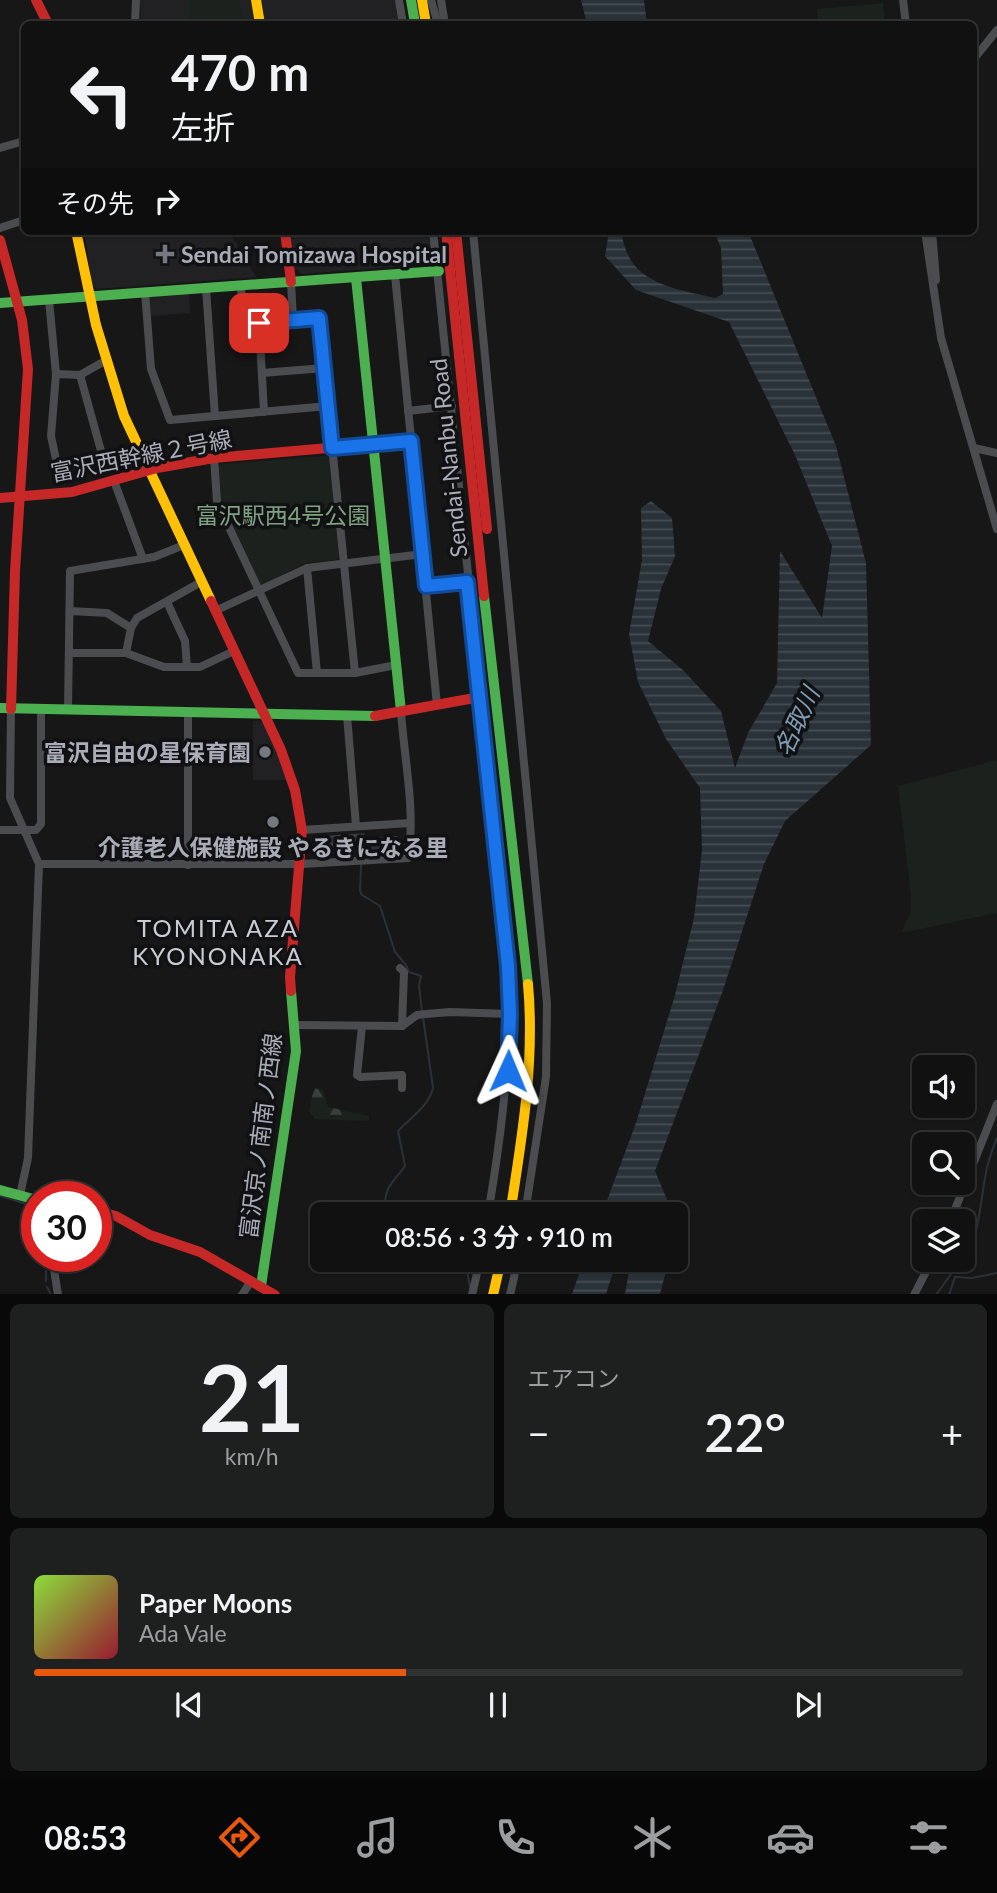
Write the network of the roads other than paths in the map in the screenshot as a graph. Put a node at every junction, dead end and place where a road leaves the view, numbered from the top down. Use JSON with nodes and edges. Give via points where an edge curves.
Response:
{"nodes":[{"id":1,"x":36,"y":0,"type":"edge"},
{"id":2,"x":135,"y":0,"type":"edge"},
{"id":3,"x":256,"y":0,"type":"edge"},
{"id":4,"x":400,"y":0,"type":"edge"},
{"id":5,"x":411,"y":0,"type":"edge"},
{"id":6,"x":422,"y":0,"type":"edge"},
{"id":7,"x":431,"y":0,"type":"edge"},
{"id":8,"x":441,"y":0,"type":"edge"},
{"id":9,"x":903,"y":0,"type":"edge"},
{"id":10,"x":46,"y":21,"type":"edge"},
{"id":11,"x":135,"y":21,"type":"edge"},
{"id":12,"x":260,"y":21,"type":"edge"},
{"id":13,"x":403,"y":21,"type":"edge"},
{"id":14,"x":414,"y":21,"type":"edge"},
{"id":15,"x":426,"y":21,"type":"edge"},
{"id":16,"x":437,"y":21,"type":"edge"},
{"id":17,"x":444,"y":21,"type":"edge"},
{"id":18,"x":906,"y":21,"type":"edge"},
{"id":19,"x":997,"y":30,"type":"edge"},
{"id":20,"x":977,"y":55,"type":"edge"},
{"id":21,"x":21,"y":142,"type":"edge"},
{"id":22,"x":0,"y":148,"type":"edge"},
{"id":23,"x":21,"y":221,"type":"edge"},
{"id":24,"x":0,"y":228,"type":"edge"},
{"id":25,"x":77,"y":235,"type":"edge"},
{"id":26,"x":285,"y":235,"type":"edge"},
{"id":27,"x":434,"y":235,"type":"edge"},
{"id":28,"x":446,"y":235,"type":"edge"},
{"id":29,"x":456,"y":235,"type":"edge"},
{"id":30,"x":473,"y":235,"type":"edge"},
{"id":31,"x":926,"y":235,"type":"edge"},
{"id":32,"x":932,"y":235,"type":"edge"},
{"id":33,"x":0,"y":240,"type":"edge"},
{"id":34,"x":439,"y":271,"type":"junction"},
{"id":35,"x":395,"y":275,"type":"junction"},
{"id":36,"x":356,"y":278,"type":"junction"},
{"id":37,"x":291,"y":282,"type":"junction"},
{"id":38,"x":241,"y":285,"type":"junction"},
{"id":39,"x":206,"y":288,"type":"junction"},
{"id":40,"x":145,"y":292,"type":"junction"},
{"id":41,"x":88,"y":297,"type":"junction"},
{"id":42,"x":49,"y":300,"type":"junction"},
{"id":43,"x":19,"y":302,"type":"junction"},
{"id":44,"x":0,"y":303,"type":"edge"},
{"id":45,"x":936,"y":307,"type":"junction"},
{"id":46,"x":242,"y":314,"type":"dead end"},
{"id":47,"x":293,"y":320,"type":"junction"},
{"id":48,"x":105,"y":361,"type":"junction"},
{"id":49,"x":324,"y":368,"type":"junction"},
{"id":50,"x":262,"y":373,"type":"junction"},
{"id":51,"x":56,"y":374,"type":"junction"},
{"id":52,"x":80,"y":375,"type":"junction"},
{"id":53,"x":328,"y":406,"type":"junction"},
{"id":54,"x":452,"y":406,"type":"junction"},
{"id":55,"x":408,"y":411,"type":"junction"},
{"id":56,"x":264,"y":412,"type":"junction"},
{"id":57,"x":215,"y":416,"type":"junction"},
{"id":58,"x":411,"y":441,"type":"junction"},
{"id":59,"x":374,"y":444,"type":"junction"},
{"id":60,"x":332,"y":448,"type":"junction"},
{"id":61,"x":974,"y":448,"type":"junction"},
{"id":62,"x":997,"y":453,"type":"edge"},
{"id":63,"x":214,"y":458,"type":"junction"},
{"id":64,"x":149,"y":471,"type":"junction"},
{"id":65,"x":114,"y":481,"type":"junction"},
{"id":66,"x":0,"y":498,"type":"edge"},
{"id":67,"x":20,"y":498,"type":"junction"},
{"id":68,"x":997,"y":528,"type":"edge"},
{"id":69,"x":184,"y":545,"type":"junction"},
{"id":70,"x":423,"y":554,"type":"junction"},
{"id":71,"x":143,"y":559,"type":"junction"},
{"id":72,"x":385,"y":559,"type":"junction"},
{"id":73,"x":344,"y":563,"type":"junction"},
{"id":74,"x":307,"y":568,"type":"junction"},
{"id":75,"x":201,"y":582,"type":"junction"},
{"id":76,"x":467,"y":582,"type":"junction"},
{"id":77,"x":426,"y":586,"type":"junction"},
{"id":78,"x":258,"y":590,"type":"junction"},
{"id":79,"x":167,"y":601,"type":"junction"},
{"id":80,"x":70,"y":611,"type":"junction"},
{"id":81,"x":215,"y":611,"type":"junction"},
{"id":82,"x":131,"y":628,"type":"junction"},
{"id":83,"x":234,"y":651,"type":"junction"},
{"id":84,"x":69,"y":653,"type":"junction"},
{"id":85,"x":126,"y":653,"type":"junction"},
{"id":86,"x":396,"y":665,"type":"junction"},
{"id":87,"x":187,"y":667,"type":"junction"},
{"id":88,"x":317,"y":673,"type":"junction"},
{"id":89,"x":355,"y":673,"type":"junction"},
{"id":90,"x":480,"y":697,"type":"junction"},
{"id":91,"x":437,"y":705,"type":"junction"},
{"id":92,"x":6,"y":709,"type":"edge"},
{"id":93,"x":41,"y":709,"type":"junction"},
{"id":94,"x":68,"y":710,"type":"junction"},
{"id":95,"x":401,"y":711,"type":"junction"},
{"id":96,"x":188,"y":712,"type":"junction"},
{"id":97,"x":263,"y":713,"type":"junction"},
{"id":98,"x":347,"y":715,"type":"junction"},
{"id":99,"x":0,"y":771,"type":"edge"},
{"id":100,"x":10,"y":771,"type":"junction"},
{"id":101,"x":410,"y":823,"type":"junction"},
{"id":102,"x":356,"y":826,"type":"junction"},
{"id":103,"x":0,"y":830,"type":"edge"},
{"id":104,"x":302,"y":830,"type":"junction"},
{"id":105,"x":24,"y":831,"type":"junction"},
{"id":106,"x":39,"y":864,"type":"junction"},
{"id":107,"x":301,"y":864,"type":"junction"},
{"id":108,"x":188,"y":865,"type":"junction"},
{"id":109,"x":524,"y":931,"type":"junction"},
{"id":110,"x":400,"y":968,"type":"dead end"},
{"id":111,"x":510,"y":1014,"type":"junction"},
{"id":112,"x":295,"y":1025,"type":"junction"},
{"id":113,"x":362,"y":1026,"type":"junction"},
{"id":114,"x":402,"y":1026,"type":"junction"},
{"id":115,"x":402,"y":1088,"type":"dead end"},
{"id":116,"x":997,"y":1104,"type":"edge"},
{"id":117,"x":0,"y":1190,"type":"edge"},
{"id":118,"x":20,"y":1195,"type":"joint"},
{"id":119,"x":490,"y":1202,"type":"edge"},
{"id":120,"x":512,"y":1202,"type":"edge"},
{"id":121,"x":527,"y":1202,"type":"edge"},
{"id":122,"x":955,"y":1209,"type":"edge"},
{"id":123,"x":112,"y":1215,"type":"edge"},
{"id":124,"x":55,"y":1272,"type":"edge"},
{"id":125,"x":477,"y":1272,"type":"edge"},
{"id":126,"x":498,"y":1272,"type":"edge"},
{"id":127,"x":515,"y":1272,"type":"edge"},
{"id":128,"x":926,"y":1272,"type":"edge"},
{"id":129,"x":260,"y":1287,"type":"edge"},
{"id":130,"x":916,"y":1293,"type":"edge"},
{"id":131,"x":58,"y":1294,"type":"edge"},
{"id":132,"x":242,"y":1294,"type":"edge"},
{"id":133,"x":275,"y":1294,"type":"edge"},
{"id":134,"x":472,"y":1294,"type":"edge"},
{"id":135,"x":493,"y":1294,"type":"edge"},
{"id":136,"x":510,"y":1294,"type":"edge"}],
"edges":[{"from":1,"to":10,"type":"main road"},
{"from":2,"to":11,"type":"street"},
{"from":3,"to":12,"type":"main road"},
{"from":4,"to":13,"type":"street"},
{"from":5,"to":14,"type":"main road"},
{"from":6,"to":15,"type":"main road"},
{"from":7,"to":16,"type":"street"},
{"from":8,"to":17,"type":"street"},
{"from":9,"to":18,"type":"street"},
{"from":19,"to":20,"type":"street"},
{"from":21,"to":22,"type":"street"},
{"from":23,"to":24,"type":"street"},
{"from":25,"to":41,"type":"main road","name":"富沢京ノ南南ノ西線"},
{"from":26,"to":37,"type":"main road"},
{"from":27,"to":34,"type":"street"},
{"from":28,"to":109,"type":"main road","name":"Sendai-Nanbu Road"},
{"from":29,"to":109,"type":"main road","name":"Sendai-Nanbu Road"},
{"from":30,"to":121,"type":"street","via":[[547,1003],[546,1077]]},
{"from":31,"to":45,"type":"street"},
{"from":32,"to":45,"type":"street"},
{"from":33,"to":43,"type":"main road"},
{"from":34,"to":35,"type":"main road"},
{"from":34,"to":54,"type":"street"},
{"from":35,"to":36,"type":"main road"},
{"from":35,"to":55,"type":"street"},
{"from":36,"to":37,"type":"main road"},
{"from":36,"to":59,"type":"main road"},
{"from":37,"to":38,"type":"main road"},
{"from":37,"to":47,"type":"street"},
{"from":38,"to":39,"type":"main road"},
{"from":38,"to":46,"type":"street"},
{"from":39,"to":40,"type":"main road"},
{"from":39,"to":57,"type":"street"},
{"from":40,"to":41,"type":"main road"},
{"from":40,"to":57,"type":"street","via":[[151,369],[170,421]]},
{"from":41,"to":42,"type":"main road"},
{"from":41,"to":48,"type":"main road","name":"富沢京ノ南南ノ西線"},
{"from":42,"to":43,"type":"main road"},
{"from":42,"to":51,"type":"street"},
{"from":43,"to":44,"type":"main road"},
{"from":43,"to":67,"type":"main road","via":[[28,369]]},
{"from":45,"to":61,"type":"street"},
{"from":47,"to":49,"type":"street","via":[[319,318]]},
{"from":47,"to":50,"type":"street","via":[[259,323]]},
{"from":48,"to":52,"type":"street"},
{"from":48,"to":64,"type":"main road","name":"富沢京ノ南南ノ西線"},
{"from":49,"to":50,"type":"street"},
{"from":49,"to":53,"type":"street"},
{"from":50,"to":56,"type":"street"},
{"from":51,"to":52,"type":"street"},
{"from":51,"to":52,"type":"street","via":[[51,436],[58,469],[103,458]]},
{"from":53,"to":56,"type":"street"},
{"from":53,"to":60,"type":"street"},
{"from":54,"to":55,"type":"street"},
{"from":54,"to":76,"type":"street"},
{"from":55,"to":58,"type":"street"},
{"from":56,"to":57,"type":"street"},
{"from":58,"to":59,"type":"street"},
{"from":58,"to":70,"type":"street"},
{"from":59,"to":60,"type":"main road","name":"富沢西幹線２号線"},
{"from":59,"to":72,"type":"main road"},
{"from":60,"to":63,"type":"main road","name":"富沢西幹線２号線"},
{"from":60,"to":73,"type":"street"},
{"from":61,"to":62,"type":"street"},
{"from":61,"to":68,"type":"street"},
{"from":63,"to":64,"type":"main road","name":"富沢西幹線２号線"},
{"from":63,"to":78,"type":"street","via":[[216,502]]},
{"from":64,"to":65,"type":"main road","name":"富沢西幹線２号線"},
{"from":64,"to":69,"type":"main road","name":"富沢京ノ南南ノ西線"},
{"from":65,"to":67,"type":"main road","name":"富沢西幹線２号線"},
{"from":65,"to":71,"type":"street"},
{"from":66,"to":67,"type":"main road","name":"富沢西幹線２号線"},
{"from":67,"to":92,"type":"main road"},
{"from":69,"to":71,"type":"street"},
{"from":69,"to":75,"type":"main road","name":"富沢京ノ南南ノ西線"},
{"from":70,"to":72,"type":"street"},
{"from":70,"to":77,"type":"street"},
{"from":71,"to":80,"type":"street","via":[[71,571]]},
{"from":72,"to":73,"type":"street"},
{"from":72,"to":86,"type":"main road"},
{"from":73,"to":74,"type":"street"},
{"from":73,"to":89,"type":"street"},
{"from":74,"to":78,"type":"street"},
{"from":74,"to":88,"type":"street"},
{"from":75,"to":79,"type":"street"},
{"from":75,"to":81,"type":"main road","name":"富沢京ノ南南ノ西線"},
{"from":76,"to":77,"type":"street"},
{"from":76,"to":90,"type":"street"},
{"from":77,"to":91,"type":"street"},
{"from":78,"to":81,"type":"street"},
{"from":78,"to":88,"type":"street","via":[[298,673]]},
{"from":79,"to":82,"type":"street","via":[[137,618]]},
{"from":79,"to":87,"type":"street","via":[[185,641]]},
{"from":80,"to":82,"type":"street","via":[[107,613]]},
{"from":80,"to":84,"type":"street"},
{"from":81,"to":83,"type":"main road","name":"富沢京ノ南南ノ西線"},
{"from":82,"to":85,"type":"street"},
{"from":83,"to":87,"type":"street","via":[[200,667]]},
{"from":83,"to":97,"type":"main road","name":"富沢京ノ南南ノ西線"},
{"from":84,"to":85,"type":"street"},
{"from":84,"to":94,"type":"street"},
{"from":85,"to":87,"type":"street","via":[[164,667]]},
{"from":86,"to":89,"type":"street"},
{"from":86,"to":95,"type":"main road"},
{"from":88,"to":89,"type":"street"},
{"from":90,"to":91,"type":"main road"},
{"from":90,"to":111,"type":"street"},
{"from":91,"to":95,"type":"main road"},
{"from":92,"to":93,"type":"main road"},
{"from":92,"to":100,"type":"street"},
{"from":93,"to":94,"type":"main road"},
{"from":93,"to":105,"type":"street","via":[[41,824],[36,830]]},
{"from":94,"to":96,"type":"main road"},
{"from":95,"to":98,"type":"main road"},
{"from":95,"to":101,"type":"street"},
{"from":96,"to":97,"type":"main road"},
{"from":96,"to":108,"type":"street"},
{"from":97,"to":98,"type":"main road"},
{"from":97,"to":104,"type":"main road","name":"富沢京ノ南南ノ西線","via":[[290,770]]},
{"from":98,"to":102,"type":"street"},
{"from":99,"to":100,"type":"street"},
{"from":100,"to":105,"type":"street","via":[[10,798]]},
{"from":101,"to":102,"type":"street"},
{"from":101,"to":107,"type":"street","via":[[408,858]]},
{"from":102,"to":104,"type":"street"},
{"from":103,"to":105,"type":"street"},
{"from":104,"to":107,"type":"main road","name":"富沢京ノ南南ノ西線"},
{"from":105,"to":106,"type":"street"},
{"from":106,"to":108,"type":"street"},
{"from":106,"to":118,"type":"street","via":[[28,1158]]},
{"from":107,"to":108,"type":"street"},
{"from":107,"to":112,"type":"main road","name":"富沢京ノ南南ノ西線","via":[[290,976]]},
{"from":109,"to":120,"type":"main road","name":"Sendai-Nanbu Road","via":[[530,1056]]},
{"from":110,"to":114,"type":"street","via":[[404,972],[400,984]]},
{"from":111,"to":114,"type":"street","via":[[426,1014]]},
{"from":111,"to":119,"type":"street","via":[[506,1096]]},
{"from":112,"to":113,"type":"street"},
{"from":112,"to":129,"type":"main road","name":"富沢京ノ南南ノ西線","via":[[291,1093]]},
{"from":113,"to":114,"type":"street"},
{"from":113,"to":115,"type":"street","via":[[357,1075],[402,1075]]},
{"from":116,"to":122,"type":"street"},
{"from":117,"to":118,"type":"main road"},
{"from":123,"to":129,"type":"main road","via":[[150,1235],[200,1252]]},
{"from":124,"to":131,"type":"street"},
{"from":125,"to":134,"type":"street"},
{"from":126,"to":135,"type":"main road"},
{"from":127,"to":136,"type":"street"},
{"from":128,"to":130,"type":"street"},
{"from":129,"to":132,"type":"street","name":"富沢京ノ南南ノ西線"},
{"from":129,"to":133,"type":"main road"}]}
